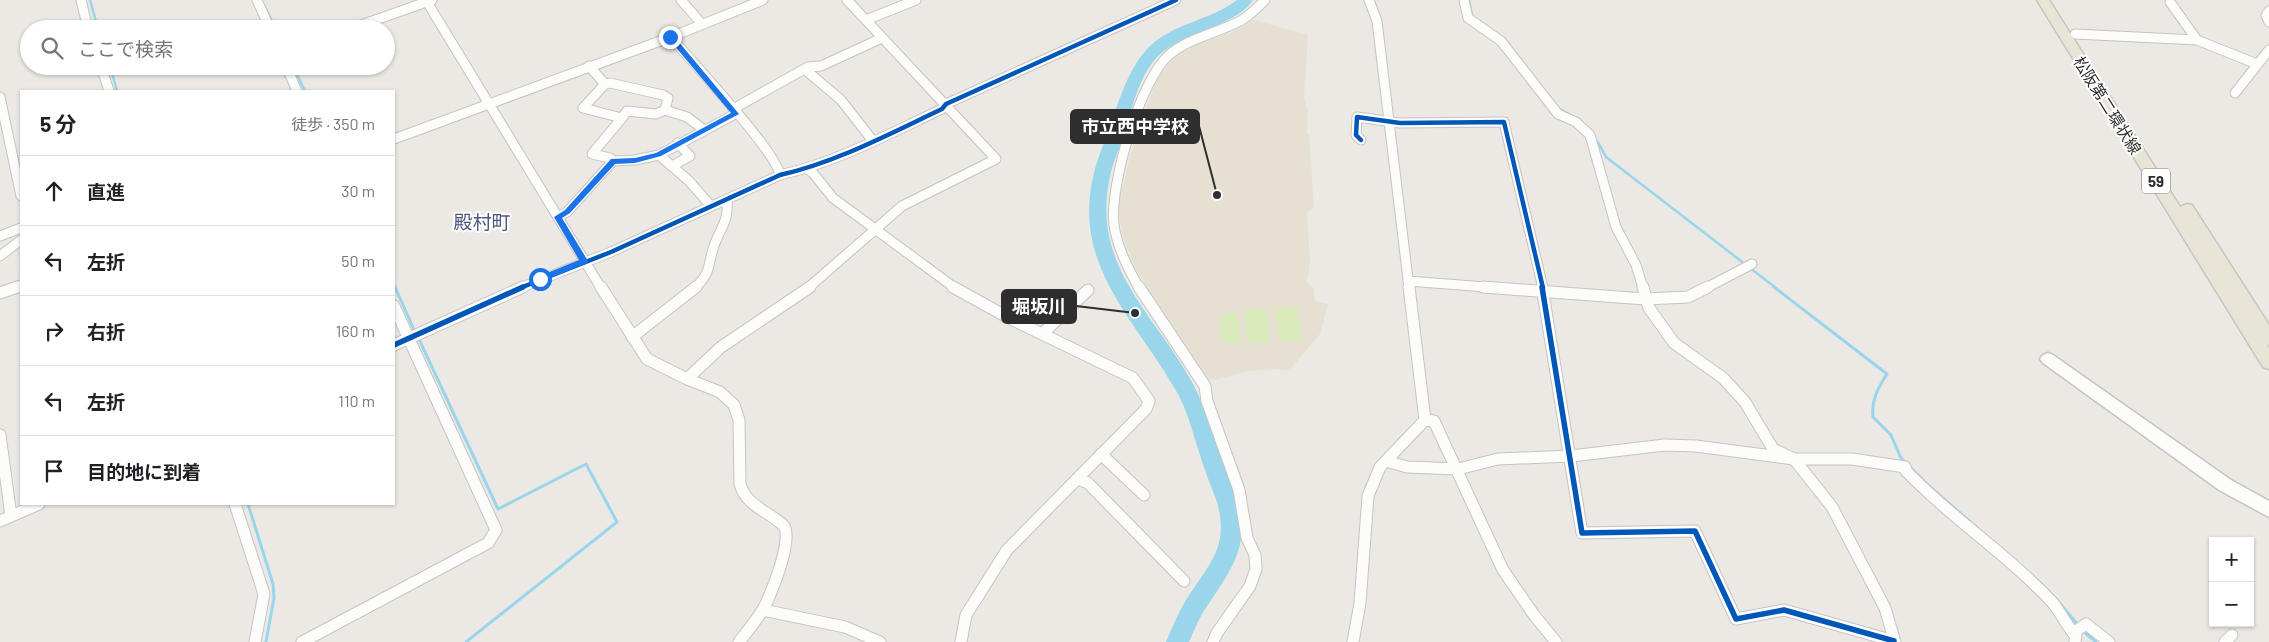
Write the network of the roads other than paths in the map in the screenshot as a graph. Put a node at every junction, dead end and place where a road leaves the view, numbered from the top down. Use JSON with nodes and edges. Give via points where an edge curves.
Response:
{"nodes":[{"id":1,"x":81,"y":0,"type":"edge"},
{"id":2,"x":257,"y":0,"type":"edge"},
{"id":3,"x":681,"y":0,"type":"edge"},
{"id":4,"x":763,"y":0,"type":"edge"},
{"id":5,"x":847,"y":0,"type":"edge"},
{"id":6,"x":916,"y":0,"type":"edge"},
{"id":7,"x":1176,"y":0,"type":"edge"},
{"id":8,"x":1265,"y":0,"type":"edge"},
{"id":9,"x":1369,"y":0,"type":"edge"},
{"id":10,"x":1464,"y":0,"type":"edge"},
{"id":11,"x":2042,"y":0,"type":"edge"},
{"id":12,"x":2054,"y":0,"type":"edge"},
{"id":13,"x":429,"y":1,"type":"edge"},
{"id":14,"x":2170,"y":2,"type":"dead end"},
{"id":15,"x":2269,"y":11,"type":"edge"},
{"id":16,"x":86,"y":20,"type":"edge"},
{"id":17,"x":266,"y":20,"type":"edge"},
{"id":18,"x":375,"y":20,"type":"edge"},
{"id":19,"x":866,"y":20,"type":"junction"},
{"id":20,"x":2269,"y":22,"type":"edge"},
{"id":21,"x":702,"y":24,"type":"junction"},
{"id":22,"x":2076,"y":34,"type":"junction"},
{"id":23,"x":670,"y":37,"type":"junction"},
{"id":24,"x":882,"y":38,"type":"junction"},
{"id":25,"x":2197,"y":40,"type":"junction"},
{"id":26,"x":2269,"y":50,"type":"edge"},
{"id":27,"x":2257,"y":64,"type":"junction"},
{"id":28,"x":589,"y":66,"type":"junction"},
{"id":29,"x":808,"y":68,"type":"junction"},
{"id":30,"x":104,"y":75,"type":"edge"},
{"id":31,"x":290,"y":75,"type":"edge"},
{"id":32,"x":605,"y":84,"type":"junction"},
{"id":33,"x":109,"y":90,"type":"edge"},
{"id":34,"x":297,"y":90,"type":"edge"},
{"id":35,"x":2235,"y":93,"type":"dead end"},
{"id":36,"x":0,"y":97,"type":"edge"},
{"id":37,"x":488,"y":102,"type":"junction"},
{"id":38,"x":946,"y":104,"type":"junction"},
{"id":39,"x":665,"y":110,"type":"junction"},
{"id":40,"x":734,"y":111,"type":"junction"},
{"id":41,"x":622,"y":118,"type":"junction"},
{"id":42,"x":1389,"y":121,"type":"junction"},
{"id":43,"x":703,"y":129,"type":"junction"},
{"id":44,"x":395,"y":139,"type":"edge"},
{"id":45,"x":1361,"y":140,"type":"dead end"},
{"id":46,"x":873,"y":141,"type":"junction"},
{"id":47,"x":678,"y":143,"type":"junction"},
{"id":48,"x":659,"y":154,"type":"junction"},
{"id":49,"x":613,"y":161,"type":"junction"},
{"id":50,"x":672,"y":166,"type":"junction"},
{"id":51,"x":807,"y":169,"type":"junction"},
{"id":52,"x":780,"y":174,"type":"junction"},
{"id":53,"x":20,"y":191,"type":"edge"},
{"id":54,"x":727,"y":200,"type":"junction"},
{"id":55,"x":711,"y":206,"type":"junction"},
{"id":56,"x":558,"y":217,"type":"junction"},
{"id":57,"x":20,"y":228,"type":"edge"},
{"id":58,"x":875,"y":230,"type":"junction"},
{"id":59,"x":0,"y":236,"type":"edge"},
{"id":60,"x":20,"y":241,"type":"edge"},
{"id":61,"x":0,"y":256,"type":"edge"},
{"id":62,"x":584,"y":261,"type":"junction"},
{"id":63,"x":1748,"y":266,"type":"dead end"},
{"id":64,"x":1408,"y":281,"type":"junction"},
{"id":65,"x":20,"y":285,"type":"edge"},
{"id":66,"x":1088,"y":290,"type":"dead end"},
{"id":67,"x":1544,"y":290,"type":"junction"},
{"id":68,"x":0,"y":293,"type":"edge"},
{"id":69,"x":1645,"y":299,"type":"junction"},
{"id":70,"x":395,"y":307,"type":"edge"},
{"id":71,"x":1043,"y":333,"type":"junction"},
{"id":72,"x":414,"y":335,"type":"junction"},
{"id":73,"x":632,"y":336,"type":"junction"},
{"id":74,"x":2269,"y":339,"type":"edge"},
{"id":75,"x":395,"y":344,"type":"edge"},
{"id":76,"x":2048,"y":359,"type":"dead end"},
{"id":77,"x":2269,"y":362,"type":"edge"},
{"id":78,"x":687,"y":379,"type":"junction"},
{"id":79,"x":1425,"y":420,"type":"junction"},
{"id":80,"x":0,"y":435,"type":"edge"},
{"id":81,"x":1101,"y":454,"type":"junction"},
{"id":82,"x":1571,"y":456,"type":"junction"},
{"id":83,"x":1794,"y":459,"type":"junction"},
{"id":84,"x":1386,"y":461,"type":"junction"},
{"id":85,"x":1458,"y":469,"type":"junction"},
{"id":86,"x":1077,"y":479,"type":"junction"},
{"id":87,"x":1144,"y":495,"type":"dead end"},
{"id":88,"x":37,"y":505,"type":"edge"},
{"id":89,"x":235,"y":505,"type":"edge"},
{"id":90,"x":2269,"y":510,"type":"edge"},
{"id":91,"x":11,"y":516,"type":"junction"},
{"id":92,"x":0,"y":521,"type":"edge"},
{"id":93,"x":1184,"y":581,"type":"dead end"},
{"id":94,"x":763,"y":610,"type":"junction"},
{"id":95,"x":2077,"y":633,"type":"edge"},
{"id":96,"x":255,"y":642,"type":"edge"},
{"id":97,"x":302,"y":642,"type":"edge"},
{"id":98,"x":739,"y":642,"type":"edge"},
{"id":99,"x":880,"y":642,"type":"edge"},
{"id":100,"x":961,"y":642,"type":"edge"},
{"id":101,"x":1213,"y":642,"type":"edge"},
{"id":102,"x":1353,"y":642,"type":"edge"},
{"id":103,"x":1556,"y":642,"type":"edge"},
{"id":104,"x":1894,"y":642,"type":"edge"},
{"id":105,"x":2110,"y":642,"type":"edge"}],
"edges":[{"from":1,"to":16,"type":"street"},
{"from":2,"to":17,"type":"street"},
{"from":3,"to":21,"type":"street"},
{"from":4,"to":21,"type":"street"},
{"from":5,"to":19,"type":"street"},
{"from":6,"to":19,"type":"street"},
{"from":7,"to":38,"type":"street"},
{"from":8,"to":101,"type":"street","via":[[1239,23],[1179,46],[1157,68],[1142,98],[1116,178],[1112,205],[1116,239],[1126,265],[1205,386],[1207,401],[1239,490],[1247,538],[1255,555],[1256,569],[1250,586]]},
{"from":9,"to":42,"type":"street","via":[[1376,21]]},
{"from":10,"to":69,"type":"street","via":[[1468,18],[1501,41],[1558,114],[1576,122],[1590,135],[1616,227],[1636,266]]},
{"from":11,"to":77,"type":"main road","name":"松阪第二環状線","number":"59"},
{"from":12,"to":22,"type":"main road","name":"松阪第二環状線","number":"59"},
{"from":13,"to":18,"type":"street"},
{"from":13,"to":37,"type":"street"},
{"from":14,"to":25,"type":"street"},
{"from":15,"to":20,"type":"street","via":[[2266,15]]},
{"from":19,"to":24,"type":"street"},
{"from":21,"to":23,"type":"street"},
{"from":22,"to":25,"type":"street"},
{"from":22,"to":74,"type":"main road","name":"松阪第二環状線","number":"59"},
{"from":23,"to":28,"type":"street"},
{"from":23,"to":40,"type":"street"},
{"from":24,"to":29,"type":"street","via":[[821,66]]},
{"from":24,"to":38,"type":"street"},
{"from":25,"to":27,"type":"street"},
{"from":26,"to":27,"type":"street"},
{"from":27,"to":35,"type":"street"},
{"from":28,"to":32,"type":"street"},
{"from":28,"to":37,"type":"street"},
{"from":29,"to":40,"type":"street"},
{"from":29,"to":46,"type":"street","via":[[808,72],[842,100]]},
{"from":30,"to":33,"type":"street"},
{"from":31,"to":34,"type":"street"},
{"from":32,"to":39,"type":"street","via":[[663,95],[668,98]]},
{"from":32,"to":41,"type":"street","via":[[583,108]]},
{"from":36,"to":53,"type":"street"},
{"from":37,"to":44,"type":"street"},
{"from":37,"to":56,"type":"street"},
{"from":38,"to":46,"type":"street","via":[[942,109]]},
{"from":38,"to":58,"type":"street","via":[[996,159],[902,206]]},
{"from":39,"to":41,"type":"street","via":[[656,114],[628,111]]},
{"from":39,"to":43,"type":"street","via":[[687,118]]},
{"from":40,"to":43,"type":"street"},
{"from":40,"to":52,"type":"street","via":[[762,144]]},
{"from":41,"to":49,"type":"street","via":[[592,154]]},
{"from":42,"to":45,"type":"street","via":[[1357,117],[1356,135]]},
{"from":42,"to":64,"type":"street"},
{"from":42,"to":67,"type":"street","via":[[1504,122]]},
{"from":43,"to":47,"type":"street"},
{"from":46,"to":51,"type":"street"},
{"from":47,"to":48,"type":"street"},
{"from":47,"to":50,"type":"street","via":[[690,156]]},
{"from":48,"to":49,"type":"street"},
{"from":48,"to":50,"type":"street"},
{"from":49,"to":56,"type":"street","via":[[567,212]]},
{"from":50,"to":55,"type":"street"},
{"from":51,"to":52,"type":"street"},
{"from":51,"to":58,"type":"street","via":[[814,173],[833,198]]},
{"from":52,"to":54,"type":"street"},
{"from":54,"to":55,"type":"street"},
{"from":54,"to":73,"type":"street","via":[[729,220],[713,251],[706,276]]},
{"from":55,"to":62,"type":"street"},
{"from":56,"to":62,"type":"street"},
{"from":57,"to":59,"type":"street"},
{"from":58,"to":71,"type":"street","via":[[956,289]]},
{"from":58,"to":78,"type":"street","via":[[793,300],[721,347]]},
{"from":60,"to":61,"type":"street"},
{"from":62,"to":72,"type":"street"},
{"from":62,"to":73,"type":"street"},
{"from":63,"to":69,"type":"street","via":[[1688,297]]},
{"from":64,"to":67,"type":"street"},
{"from":64,"to":79,"type":"street"},
{"from":65,"to":68,"type":"street"},
{"from":66,"to":71,"type":"street"},
{"from":67,"to":69,"type":"street"},
{"from":67,"to":82,"type":"street"},
{"from":69,"to":83,"type":"street","via":[[1674,343],[1723,378],[1745,402],[1773,449]]},
{"from":70,"to":72,"type":"street"},
{"from":71,"to":81,"type":"street","via":[[1133,378],[1149,400],[1146,409]]},
{"from":72,"to":75,"type":"street"},
{"from":72,"to":97,"type":"street","via":[[496,530],[488,543]]},
{"from":73,"to":78,"type":"street","via":[[647,359]]},
{"from":76,"to":90,"type":"street","via":[[2225,485]]},
{"from":78,"to":94,"type":"street","via":[[720,392],[734,406],[739,420],[743,494],[787,530],[787,547]]},
{"from":79,"to":84,"type":"street"},
{"from":79,"to":85,"type":"street","via":[[1434,420]]},
{"from":80,"to":91,"type":"street"},
{"from":81,"to":86,"type":"street"},
{"from":81,"to":87,"type":"street"},
{"from":82,"to":83,"type":"street","via":[[1665,445]]},
{"from":82,"to":85,"type":"street","via":[[1498,459]]},
{"from":82,"to":104,"type":"street","via":[[1582,533],[1695,531],[1736,619],[1784,610]]},
{"from":83,"to":95,"type":"street","via":[[1852,459],[1905,467],[1931,497],[1962,520],[2051,601]]},
{"from":83,"to":104,"type":"street","via":[[1834,512],[1885,608]]},
{"from":84,"to":85,"type":"street","via":[[1407,467]]},
{"from":84,"to":102,"type":"street","via":[[1380,467],[1368,496],[1360,603]]},
{"from":85,"to":103,"type":"street","via":[[1503,570]]},
{"from":86,"to":93,"type":"street","via":[[1088,483]]},
{"from":86,"to":100,"type":"street","via":[[1007,550],[966,615]]},
{"from":88,"to":91,"type":"street"},
{"from":89,"to":96,"type":"street","via":[[264,594]]},
{"from":91,"to":92,"type":"street"},
{"from":94,"to":98,"type":"street"},
{"from":94,"to":99,"type":"street","via":[[845,627]]},
{"from":95,"to":105,"type":"street"}]}
